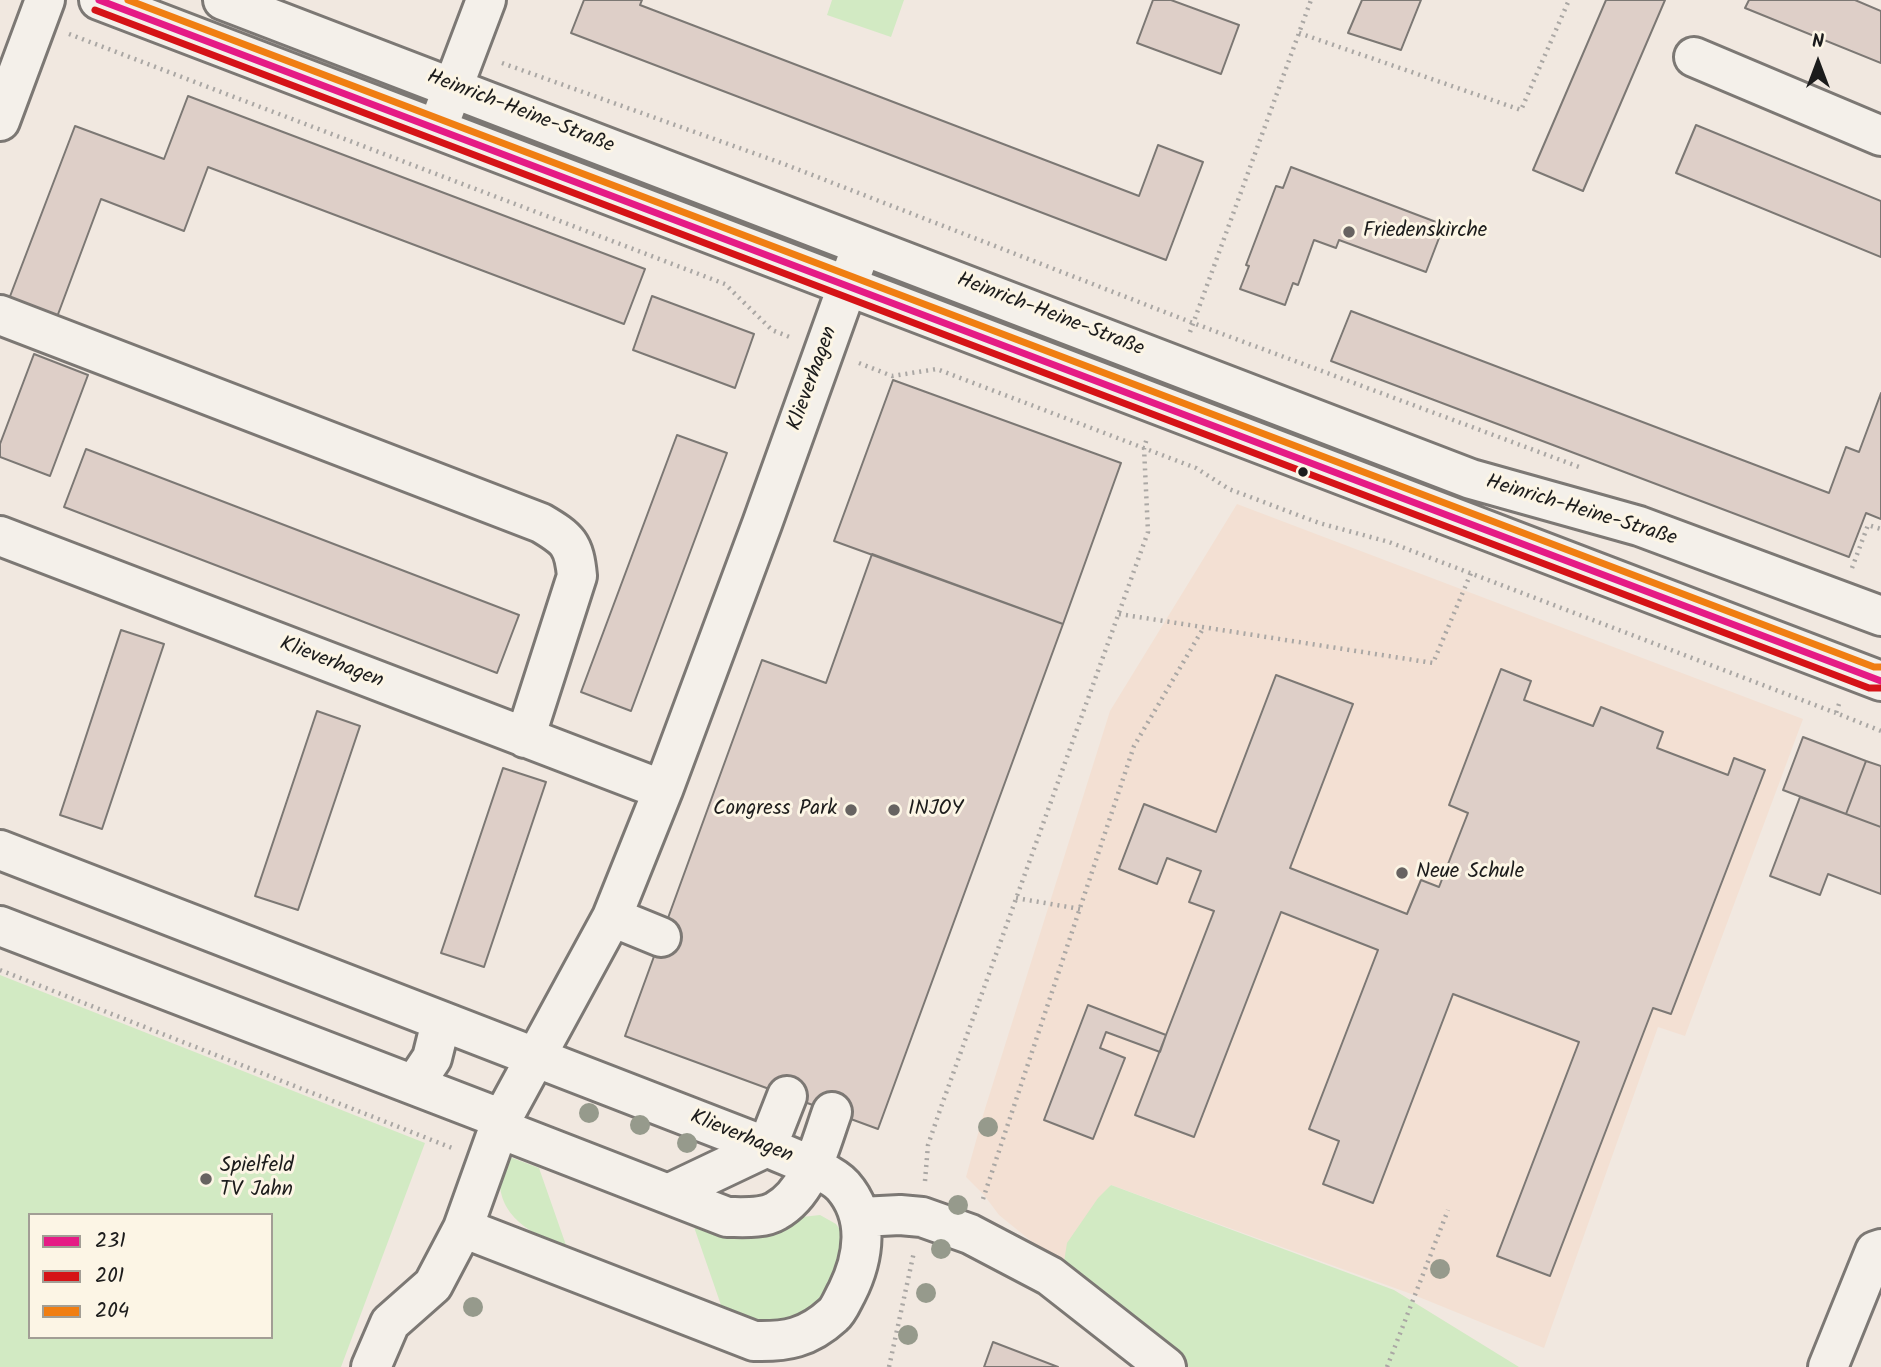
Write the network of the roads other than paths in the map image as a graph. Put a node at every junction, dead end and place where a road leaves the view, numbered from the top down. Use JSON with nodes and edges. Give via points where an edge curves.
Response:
{"nodes":[{"id":1,"x":99,"y":0,"type":"edge"},
{"id":2,"x":223,"y":0,"type":"edge"},
{"id":3,"x":486,"y":0,"type":"edge"},
{"id":4,"x":41,"y":11,"type":"edge"},
{"id":5,"x":1694,"y":57,"type":"dead end"},
{"id":6,"x":453,"y":88,"type":"junction"},
{"id":7,"x":0,"y":121,"type":"edge"},
{"id":8,"x":437,"y":129,"type":"junction"},
{"id":9,"x":1881,"y":136,"type":"edge"},
{"id":10,"x":862,"y":244,"type":"junction"},
{"id":11,"x":847,"y":286,"type":"junction"},
{"id":12,"x":0,"y":315,"type":"edge"},
{"id":13,"x":0,"y":536,"type":"edge"},
{"id":14,"x":1881,"y":616,"type":"edge"},
{"id":15,"x":1878,"y":678,"type":"edge"},
{"id":16,"x":525,"y":738,"type":"junction"},
{"id":17,"x":663,"y":790,"type":"junction"},
{"id":18,"x":0,"y":850,"type":"edge"},
{"id":19,"x":612,"y":916,"type":"junction"},
{"id":20,"x":0,"y":926,"type":"edge"},
{"id":21,"x":661,"y":937,"type":"dead end"},
{"id":22,"x":441,"y":1022,"type":"junction"},
{"id":23,"x":536,"y":1059,"type":"junction"},
{"id":24,"x":414,"y":1085,"type":"junction"},
{"id":25,"x":787,"y":1096,"type":"dead end"},
{"id":26,"x":832,"y":1112,"type":"dead end"},
{"id":27,"x":500,"y":1123,"type":"junction"},
{"id":28,"x":766,"y":1147,"type":"junction"},
{"id":29,"x":812,"y":1167,"type":"junction"},
{"id":30,"x":668,"y":1194,"type":"junction"},
{"id":31,"x":861,"y":1216,"type":"junction"},
{"id":32,"x":463,"y":1228,"type":"junction"},
{"id":33,"x":1881,"y":1249,"type":"edge"},
{"id":34,"x":372,"y":1367,"type":"edge"},
{"id":35,"x":1166,"y":1367,"type":"edge"},
{"id":36,"x":1828,"y":1367,"type":"edge"}],
"edges":[{"from":1,"to":8,"type":"street","name":"Heinrich-Heine-Straße"},
{"from":2,"to":6,"type":"street","name":"Heinrich-Heine-Straße"},
{"from":3,"to":6,"type":"street"},
{"from":4,"to":7,"type":"street"},
{"from":5,"to":9,"type":"street"},
{"from":6,"to":8,"type":"street"},
{"from":6,"to":10,"type":"street","name":"Heinrich-Heine-Straße"},
{"from":8,"to":11,"type":"street","name":"Heinrich-Heine-Straße"},
{"from":10,"to":11,"type":"street","name":"Klieverhagen"},
{"from":10,"to":14,"type":"street","name":"Heinrich-Heine-Straße","via":[[1471,479],[1639,526]]},
{"from":11,"to":15,"type":"street","name":"Heinrich-Heine-Straße"},
{"from":11,"to":17,"type":"street","name":"Klieverhagen"},
{"from":12,"to":16,"type":"street","via":[[541,523],[565,537],[575,554],[577,576]]},
{"from":13,"to":16,"type":"street","name":"Klieverhagen"},
{"from":16,"to":17,"type":"street","name":"Klieverhagen"},
{"from":17,"to":19,"type":"street","name":"Klieverhagen"},
{"from":18,"to":22,"type":"street","name":"Klieverhagen"},
{"from":19,"to":21,"type":"street"},
{"from":19,"to":23,"type":"street","name":"Klieverhagen"},
{"from":20,"to":24,"type":"street","name":"Klieverhagen"},
{"from":22,"to":23,"type":"street","name":"Klieverhagen"},
{"from":22,"to":24,"type":"street","via":[[432,1058]]},
{"from":23,"to":27,"type":"street","name":"Klieverhagen"},
{"from":23,"to":28,"type":"street","name":"Klieverhagen"},
{"from":24,"to":27,"type":"street","name":"Klieverhagen"},
{"from":25,"to":28,"type":"street"},
{"from":26,"to":29,"type":"street"},
{"from":27,"to":30,"type":"street","name":"Klieverhagen"},
{"from":27,"to":32,"type":"street","name":"Klieverhagen"},
{"from":28,"to":29,"type":"street","name":"Klieverhagen"},
{"from":28,"to":30,"type":"street"},
{"from":29,"to":30,"type":"street","name":"Klieverhagen","via":[[794,1196],[775,1212],[751,1217],[727,1217]]},
{"from":29,"to":31,"type":"street","via":[[841,1183]]},
{"from":31,"to":32,"type":"street","via":[[862,1253],[835,1314],[782,1342],[754,1341]]},
{"from":31,"to":35,"type":"street","via":[[922,1216],[970,1234],[1050,1276]]},
{"from":32,"to":34,"type":"street","name":"Klieverhagen","via":[[433,1285],[390,1323]]},
{"from":33,"to":36,"type":"street","via":[[1875,1251]]}]}
